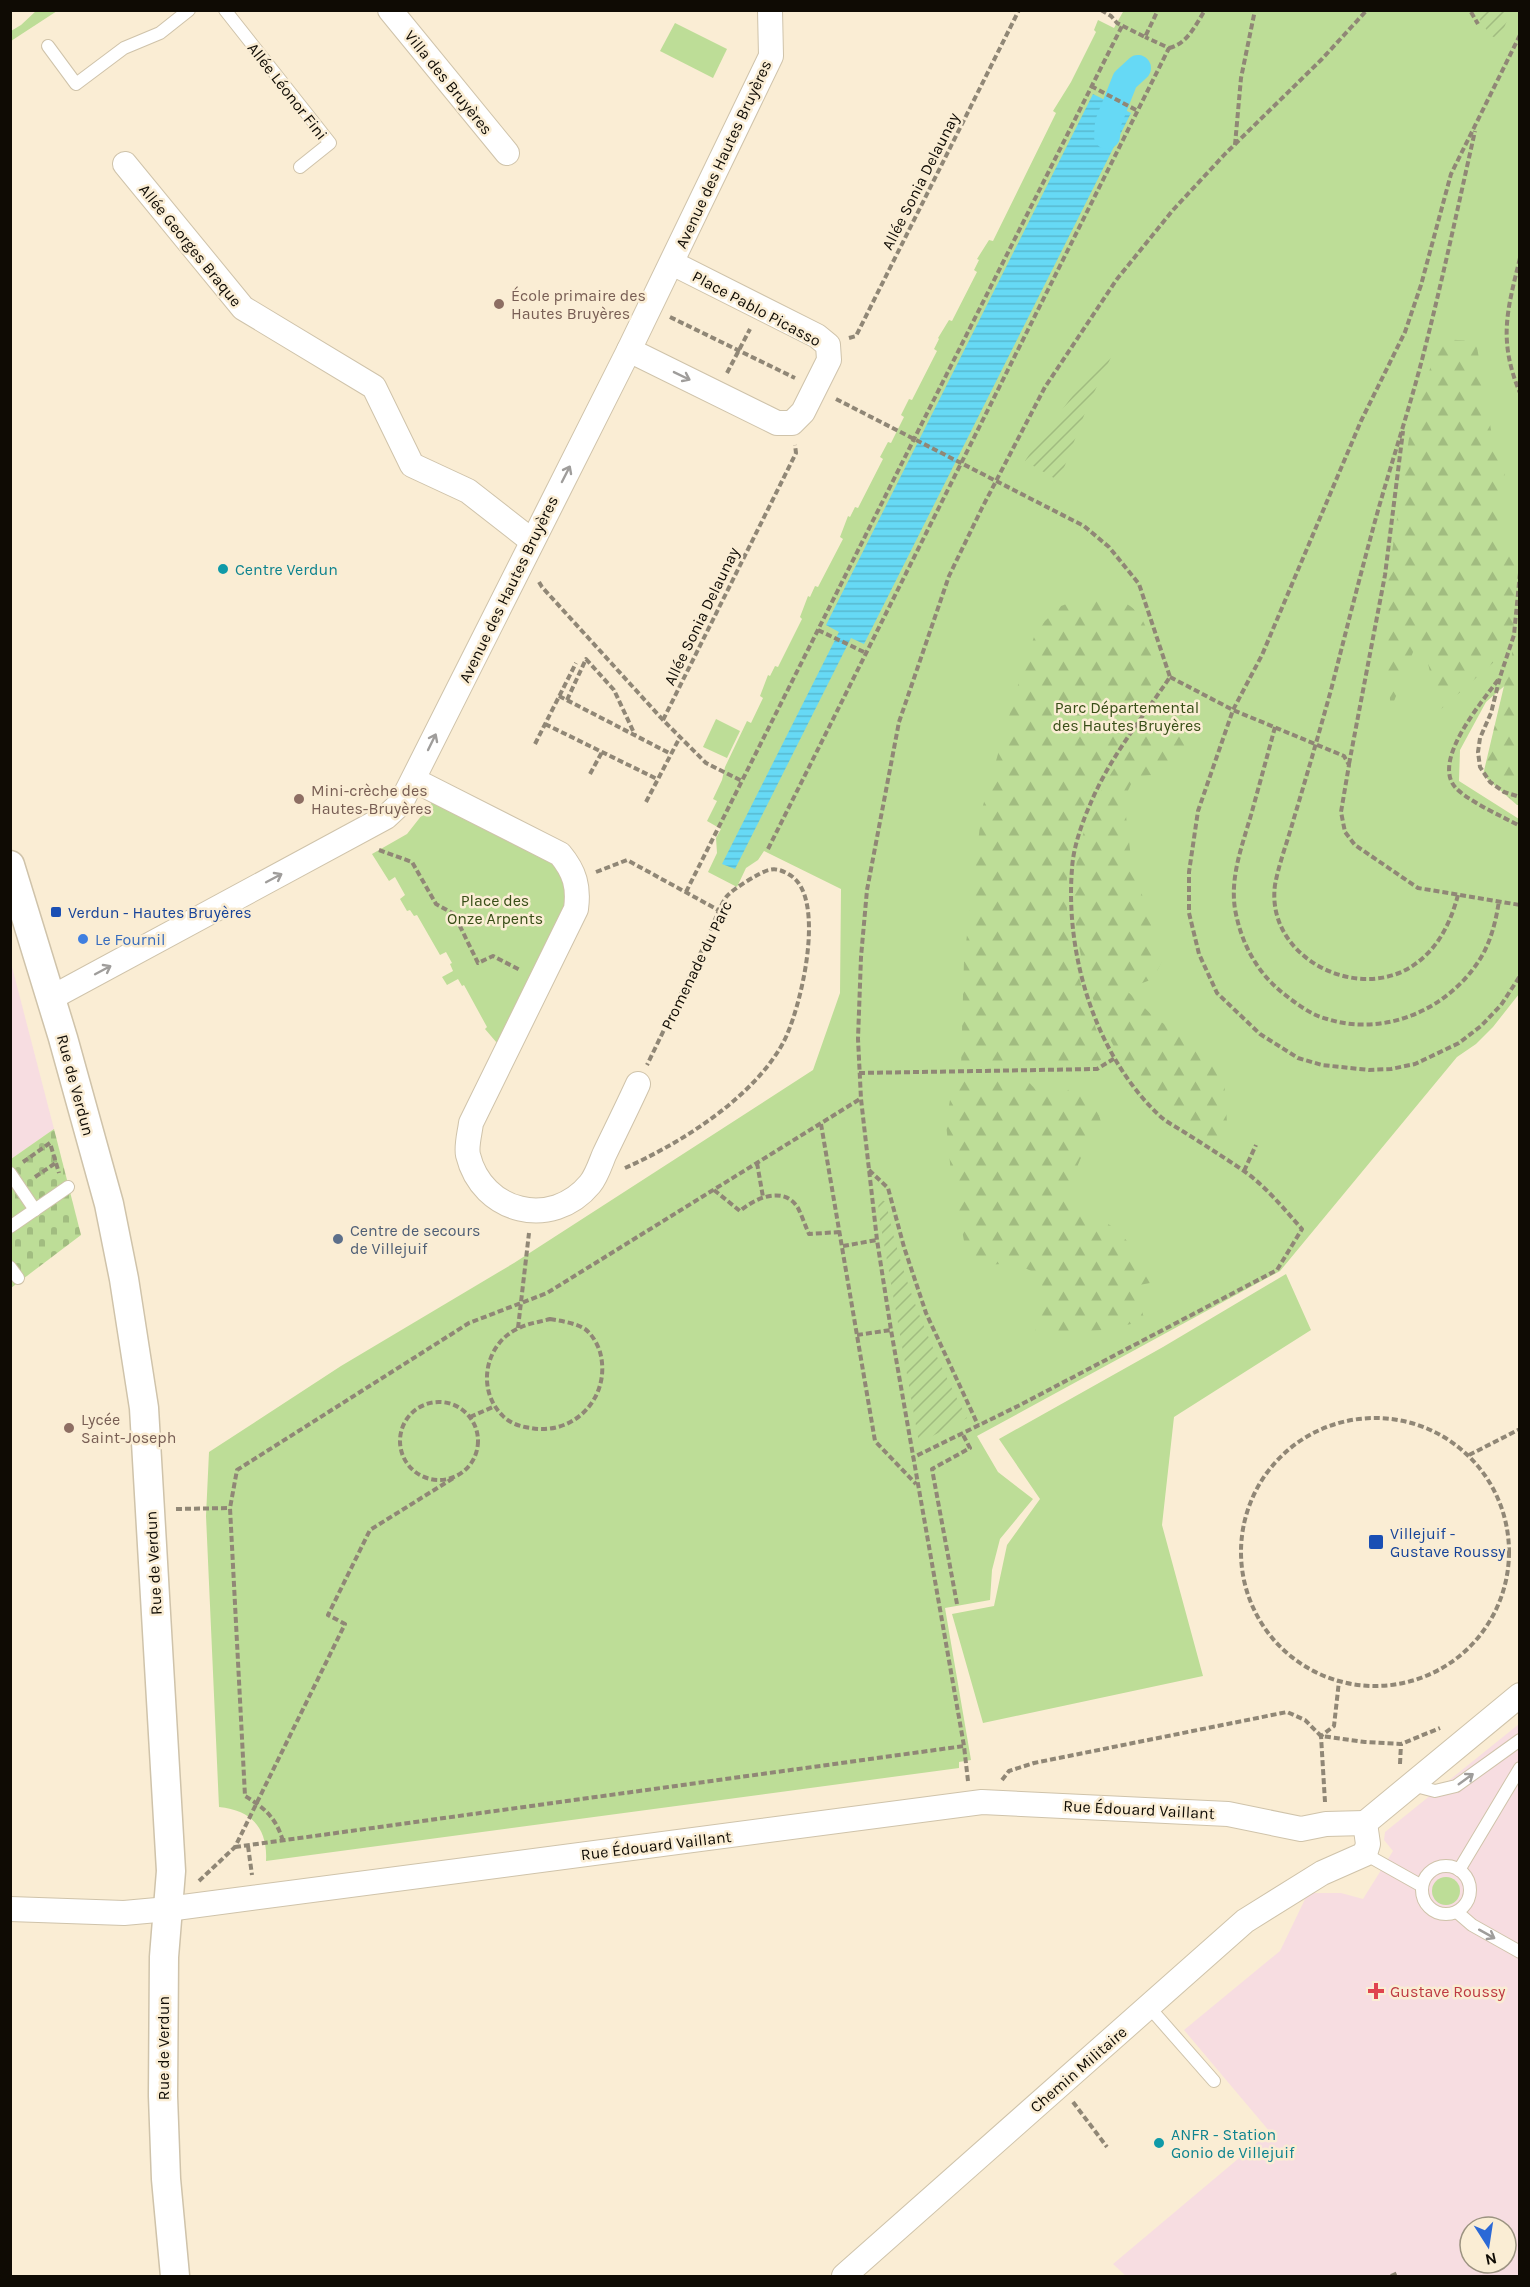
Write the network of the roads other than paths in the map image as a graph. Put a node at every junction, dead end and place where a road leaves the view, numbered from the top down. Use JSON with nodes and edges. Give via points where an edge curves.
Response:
{"nodes":[{"id":1,"x":189,"y":10,"type":"edge"},
{"id":2,"x":225,"y":10,"type":"edge"},
{"id":3,"x":390,"y":10,"type":"edge"},
{"id":4,"x":770,"y":10,"type":"edge"},
{"id":5,"x":48,"y":46,"type":"dead end"},
{"id":6,"x":507,"y":153,"type":"dead end"},
{"id":7,"x":125,"y":164,"type":"dead end"},
{"id":8,"x":300,"y":167,"type":"dead end"},
{"id":9,"x":672,"y":263,"type":"junction"},
{"id":10,"x":629,"y":350,"type":"junction"},
{"id":11,"x":529,"y":547,"type":"junction"},
{"id":12,"x":414,"y":780,"type":"junction"},
{"id":13,"x":10,"y":865,"type":"edge"},
{"id":14,"x":51,"y":998,"type":"junction"},
{"id":15,"x":638,"y":1084,"type":"road end"},
{"id":16,"x":14,"y":1169,"type":"edge"},
{"id":17,"x":66,"y":1189,"type":"road end"},
{"id":18,"x":35,"y":1210,"type":"junction"},
{"id":19,"x":10,"y":1227,"type":"edge"},
{"id":20,"x":1520,"y":1695,"type":"edge"},
{"id":21,"x":1520,"y":1740,"type":"edge"},
{"id":22,"x":1519,"y":1768,"type":"edge"},
{"id":23,"x":1410,"y":1785,"type":"junction"},
{"id":24,"x":1365,"y":1823,"type":"junction"},
{"id":25,"x":1365,"y":1854,"type":"junction"},
{"id":26,"x":1460,"y":1870,"type":"junction"},
{"id":27,"x":1422,"y":1886,"type":"junction"},
{"id":28,"x":10,"y":1909,"type":"edge"},
{"id":29,"x":168,"y":1909,"type":"junction"},
{"id":30,"x":1457,"y":1912,"type":"junction"},
{"id":31,"x":1520,"y":1952,"type":"edge"},
{"id":32,"x":1149,"y":2007,"type":"junction"},
{"id":33,"x":1214,"y":2080,"type":"dead end"},
{"id":34,"x":175,"y":2277,"type":"edge"},
{"id":35,"x":844,"y":2277,"type":"edge"}],
"edges":[{"from":1,"to":5,"type":"lane","via":[[160,33],[123,48],[76,84]]},
{"from":2,"to":8,"type":"lane","name":"Allée Léonor Fini","via":[[330,143]]},
{"from":3,"to":6,"type":"street","name":"Villa des Bruyères"},
{"from":4,"to":9,"type":"street","name":"Avenue des Hautes Bruyères","via":[[771,56]]},
{"from":7,"to":11,"type":"street","name":"Allée Georges Braque","via":[[243,309],[374,387],[412,465],[468,491]]},
{"from":9,"to":10,"type":"street","name":"Avenue des Hautes Bruyères"},
{"from":10,"to":9,"type":"street","name":"Place Pablo Picasso","one_way":true,"via":[[777,423],[792,423],[803,412],[829,360],[828,345],[818,336]]},
{"from":11,"to":10,"type":"street","name":"Avenue des Hautes Bruyères","one_way":true},
{"from":12,"to":11,"type":"street","name":"Avenue des Hautes Bruyères","one_way":true},
{"from":14,"to":12,"type":"street","name":"Avenue des Hautes Bruyères","one_way":true,"via":[[386,817],[401,803]]},
{"from":12,"to":15,"type":"street","via":[[560,854],[576,879],[576,909],[471,1123],[468,1154],[482,1185],[497,1200],[514,1208],[553,1209],[574,1200],[591,1183]]},
{"from":13,"to":14,"type":"street","name":"Rue de Verdun"},
{"from":14,"to":29,"type":"street","name":"Rue de Verdun","via":[[109,1204],[144,1408],[171,1856]]},
{"from":16,"to":18,"type":"lane"},
{"from":17,"to":18,"type":"lane"},
{"from":18,"to":19,"type":"lane"},
{"from":20,"to":23,"type":"street"},
{"from":23,"to":21,"type":"lane","one_way":true,"via":[[1435,1791],[1456,1786]]},
{"from":22,"to":26,"type":"lane"},
{"from":23,"to":24,"type":"street"},
{"from":24,"to":25,"type":"street"},
{"from":24,"to":29,"type":"street","name":"Rue Édouard Vaillant","via":[[1301,1829],[1228,1814],[982,1802]]},
{"from":25,"to":27,"type":"lane"},
{"from":25,"to":32,"type":"street","name":"Chemin Militaire","via":[[1322,1874],[1245,1921]]},
{"from":26,"to":27,"type":"lane","via":[[1436,1868],[1424,1878]]},
{"from":26,"to":30,"type":"lane","via":[[1470,1891],[1464,1907]]},
{"from":27,"to":30,"type":"lane","via":[[1424,1901],[1435,1912]]},
{"from":28,"to":29,"type":"street","name":"Rue Édouard Vaillant","via":[[124,1913]]},
{"from":29,"to":34,"type":"street","name":"Rue de Verdun","via":[[163,2096]]},
{"from":30,"to":31,"type":"lane","one_way":true},
{"from":32,"to":33,"type":"lane"},
{"from":32,"to":35,"type":"street","name":"Chemin Militaire"}]}
